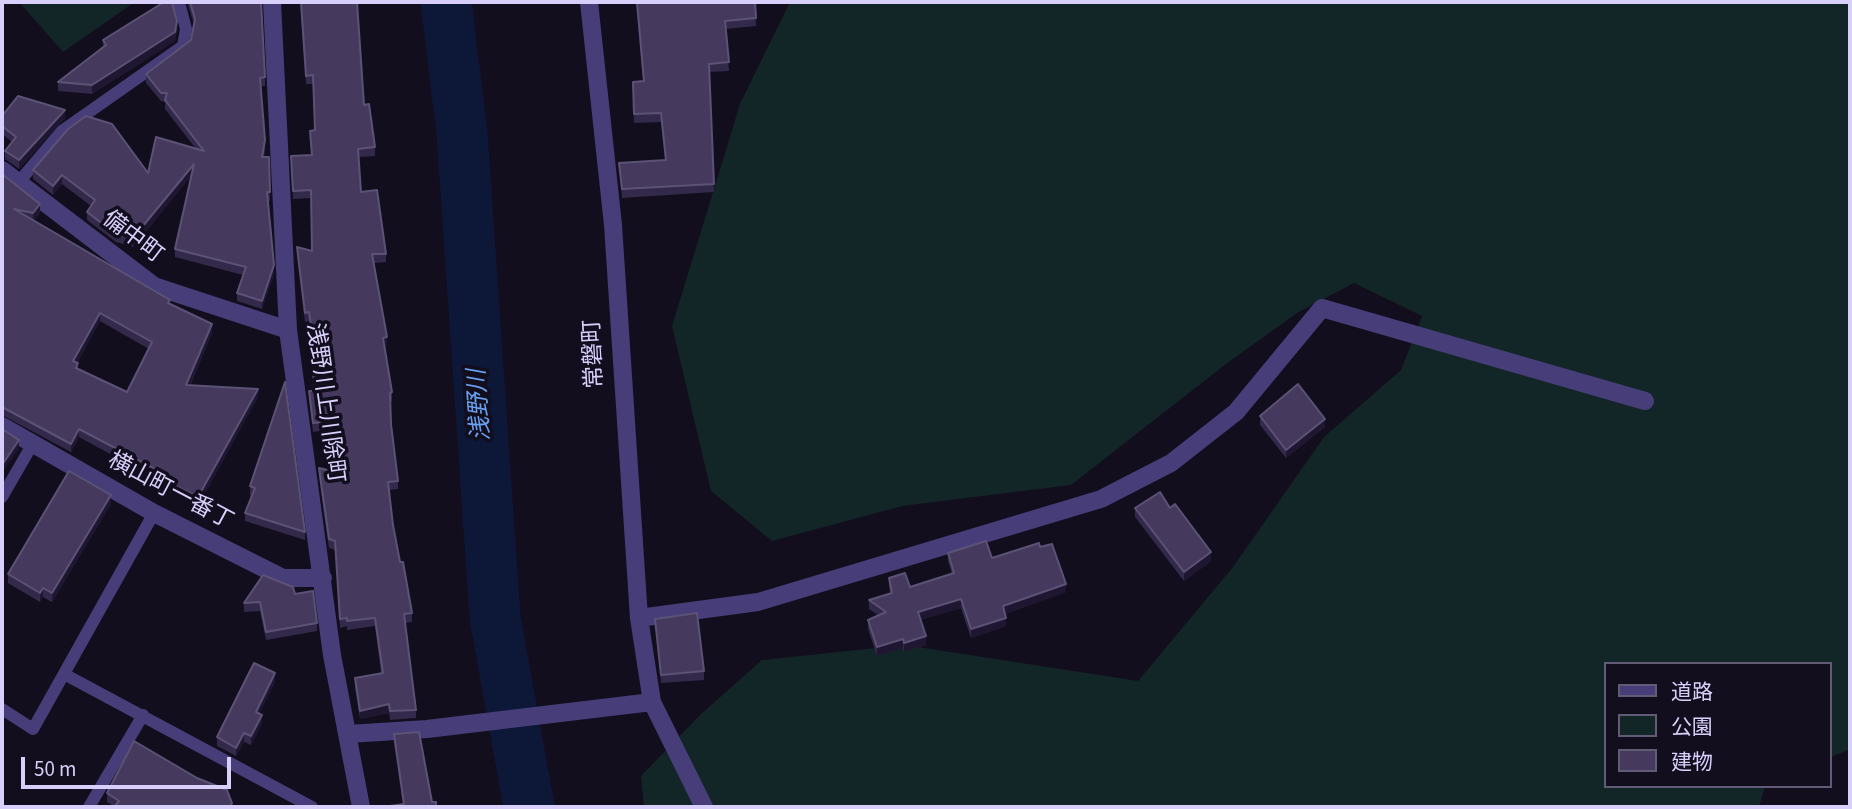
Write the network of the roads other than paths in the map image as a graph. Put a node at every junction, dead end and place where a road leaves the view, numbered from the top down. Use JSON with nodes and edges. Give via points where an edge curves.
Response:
{"nodes":[{"id":1,"x":179,"y":2,"type":"edge"},
{"id":2,"x":272,"y":2,"type":"edge"},
{"id":3,"x":589,"y":2,"type":"edge"},
{"id":4,"x":2,"y":170,"type":"edge"},
{"id":5,"x":18,"y":183,"type":"junction"},
{"id":6,"x":288,"y":330,"type":"junction"},
{"id":7,"x":1645,"y":401,"type":"dead end"},
{"id":8,"x":2,"y":426,"type":"edge"},
{"id":9,"x":32,"y":446,"type":"junction"},
{"id":10,"x":2,"y":497,"type":"edge"},
{"id":11,"x":154,"y":513,"type":"junction"},
{"id":12,"x":323,"y":578,"type":"junction"},
{"id":13,"x":639,"y":618,"type":"junction"},
{"id":14,"x":64,"y":674,"type":"junction"},
{"id":15,"x":652,"y":702,"type":"junction"},
{"id":16,"x":2,"y":709,"type":"edge"},
{"id":17,"x":142,"y":715,"type":"junction"},
{"id":18,"x":348,"y":734,"type":"junction"},
{"id":19,"x":89,"y":807,"type":"edge"},
{"id":20,"x":312,"y":807,"type":"edge"},
{"id":21,"x":361,"y":807,"type":"edge"},
{"id":22,"x":704,"y":807,"type":"edge"}],
"edges":[{"from":1,"to":5,"type":"lane","via":[[186,29],[183,46],[62,131]]},
{"from":2,"to":6,"type":"street","name":"浅野川上川除町"},
{"from":3,"to":13,"type":"street","name":"常磐町","via":[[613,225]]},
{"from":4,"to":5,"type":"street","name":"備中町"},
{"from":5,"to":6,"type":"street","name":"備中町","via":[[154,286]]},
{"from":6,"to":12,"type":"street","name":"浅野川上川除町"},
{"from":7,"to":13,"type":"street","via":[[1322,308],[1236,412],[1171,463],[1101,499],[758,603]]},
{"from":8,"to":9,"type":"street","name":"横山町一番丁"},
{"from":9,"to":10,"type":"lane"},
{"from":9,"to":11,"type":"street","name":"横山町一番丁"},
{"from":11,"to":12,"type":"street","name":"横山町一番丁","via":[[283,578]]},
{"from":11,"to":14,"type":"lane"},
{"from":12,"to":18,"type":"street","name":"浅野川上川除町"},
{"from":13,"to":15,"type":"street","name":"常磐町"},
{"from":14,"to":16,"type":"lane","via":[[33,729]]},
{"from":14,"to":17,"type":"lane"},
{"from":15,"to":18,"type":"street"},
{"from":15,"to":22,"type":"street","name":"常磐町"},
{"from":17,"to":19,"type":"lane"},
{"from":17,"to":20,"type":"lane"},
{"from":18,"to":21,"type":"street","name":"浅野川上川除町"}]}
